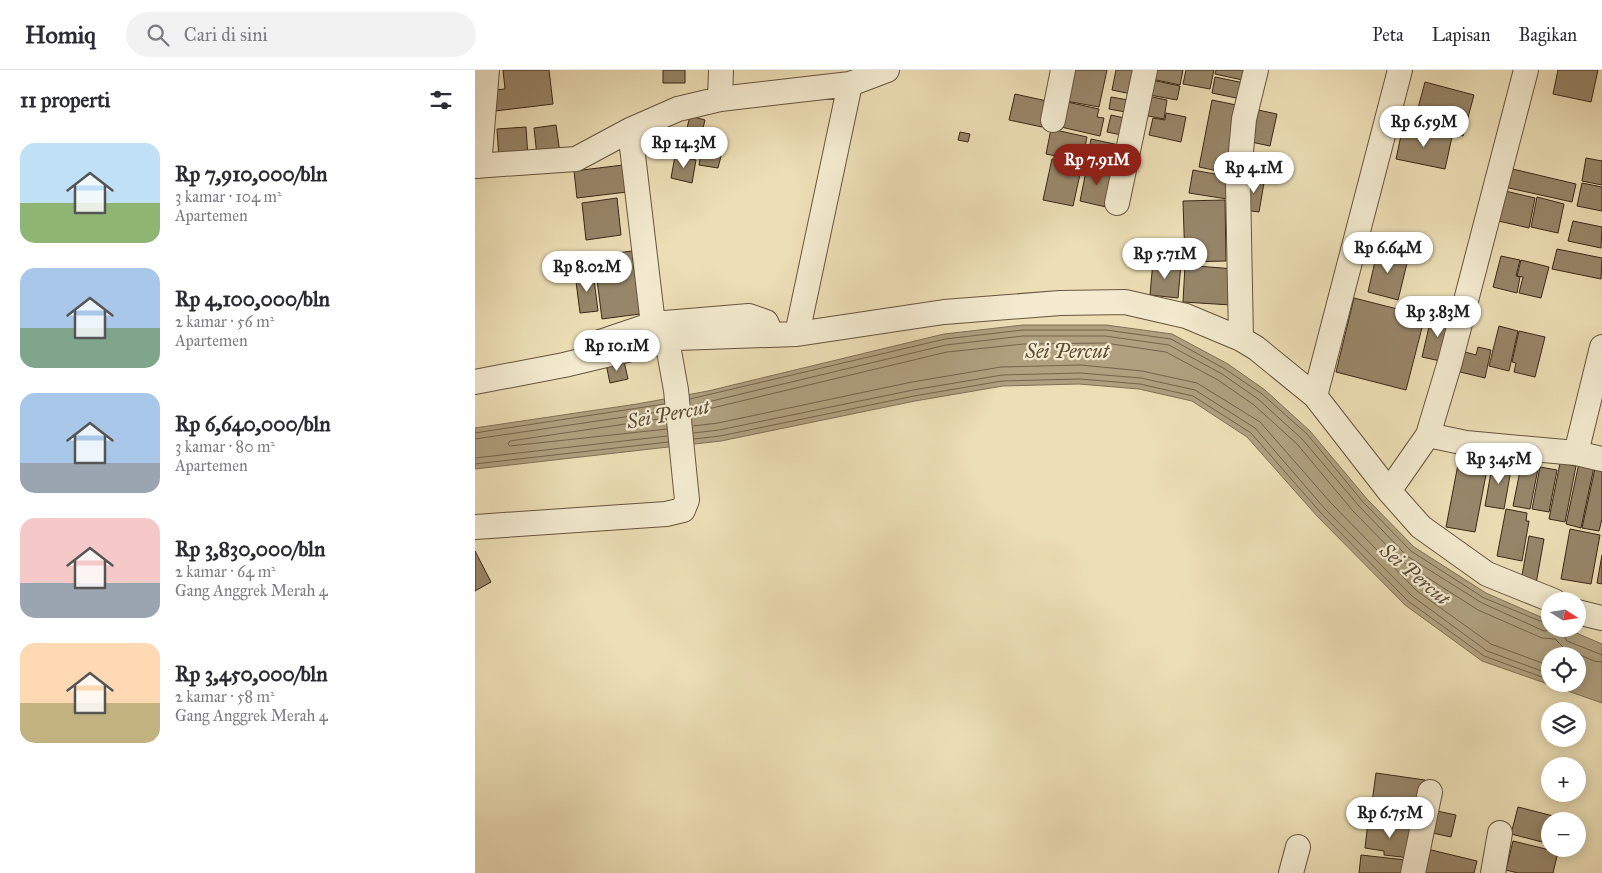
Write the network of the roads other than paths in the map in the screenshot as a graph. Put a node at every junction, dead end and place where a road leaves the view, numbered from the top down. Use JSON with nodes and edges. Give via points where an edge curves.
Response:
{"nodes":[{"id":1,"x":487,"y":70,"type":"edge"},
{"id":2,"x":721,"y":70,"type":"edge"},
{"id":3,"x":887,"y":70,"type":"edge"},
{"id":4,"x":1063,"y":70,"type":"edge"},
{"id":5,"x":1145,"y":70,"type":"edge"},
{"id":6,"x":1256,"y":70,"type":"edge"},
{"id":7,"x":1400,"y":70,"type":"edge"},
{"id":8,"x":1526,"y":70,"type":"edge"},
{"id":9,"x":851,"y":84,"type":"junction"},
{"id":10,"x":721,"y":99,"type":"junction"},
{"id":11,"x":1053,"y":120,"type":"dead end"},
{"id":12,"x":630,"y":130,"type":"junction"},
{"id":13,"x":477,"y":166,"type":"edge"},
{"id":14,"x":1117,"y":203,"type":"dead end"},
{"id":15,"x":660,"y":332,"type":"junction"},
{"id":16,"x":797,"y":334,"type":"junction"},
{"id":17,"x":1241,"y":339,"type":"junction"},
{"id":18,"x":1602,"y":347,"type":"edge"},
{"id":19,"x":475,"y":382,"type":"edge"},
{"id":20,"x":1315,"y":396,"type":"junction"},
{"id":21,"x":1428,"y":435,"type":"junction"},
{"id":22,"x":1576,"y":452,"type":"junction"},
{"id":23,"x":1602,"y":459,"type":"edge"},
{"id":24,"x":1389,"y":491,"type":"junction"},
{"id":25,"x":475,"y":527,"type":"edge"},
{"id":26,"x":1541,"y":596,"type":"edge"},
{"id":27,"x":1586,"y":614,"type":"edge"},
{"id":28,"x":1602,"y":618,"type":"edge"},
{"id":29,"x":1430,"y":792,"type":"dead end"},
{"id":30,"x":1500,"y":833,"type":"dead end"},
{"id":31,"x":1298,"y":847,"type":"dead end"},
{"id":32,"x":1291,"y":873,"type":"edge"},
{"id":33,"x":1413,"y":873,"type":"edge"},
{"id":34,"x":1493,"y":873,"type":"edge"}],
"edges":[{"from":1,"to":13,"type":"street"},
{"from":2,"to":10,"type":"street"},
{"from":3,"to":9,"type":"street"},
{"from":4,"to":11,"type":"street"},
{"from":5,"to":14,"type":"street"},
{"from":6,"to":17,"type":"street","via":[[1244,119],[1238,184]]},
{"from":7,"to":20,"type":"street"},
{"from":8,"to":21,"type":"street","via":[[1451,362]]},
{"from":9,"to":10,"type":"street"},
{"from":9,"to":16,"type":"street"},
{"from":10,"to":12,"type":"street","via":[[677,109]]},
{"from":12,"to":13,"type":"street","via":[[576,159]]},
{"from":12,"to":15,"type":"street"},
{"from":15,"to":16,"type":"street"},
{"from":15,"to":19,"type":"street","via":[[564,366]]},
{"from":15,"to":25,"type":"street","via":[[676,390],[687,505],[677,512]]},
{"from":16,"to":17,"type":"street","via":[[944,312],[1125,302],[1186,316]]},
{"from":17,"to":20,"type":"street","via":[[1257,348]]},
{"from":18,"to":22,"type":"street"},
{"from":20,"to":24,"type":"street"},
{"from":21,"to":22,"type":"street","via":[[1466,443]]},
{"from":21,"to":24,"type":"street"},
{"from":22,"to":23,"type":"street"},
{"from":24,"to":26,"type":"street","via":[[1421,527],[1487,574]]},
{"from":27,"to":28,"type":"street"},
{"from":29,"to":33,"type":"street"},
{"from":30,"to":34,"type":"street"},
{"from":31,"to":32,"type":"street"}]}
